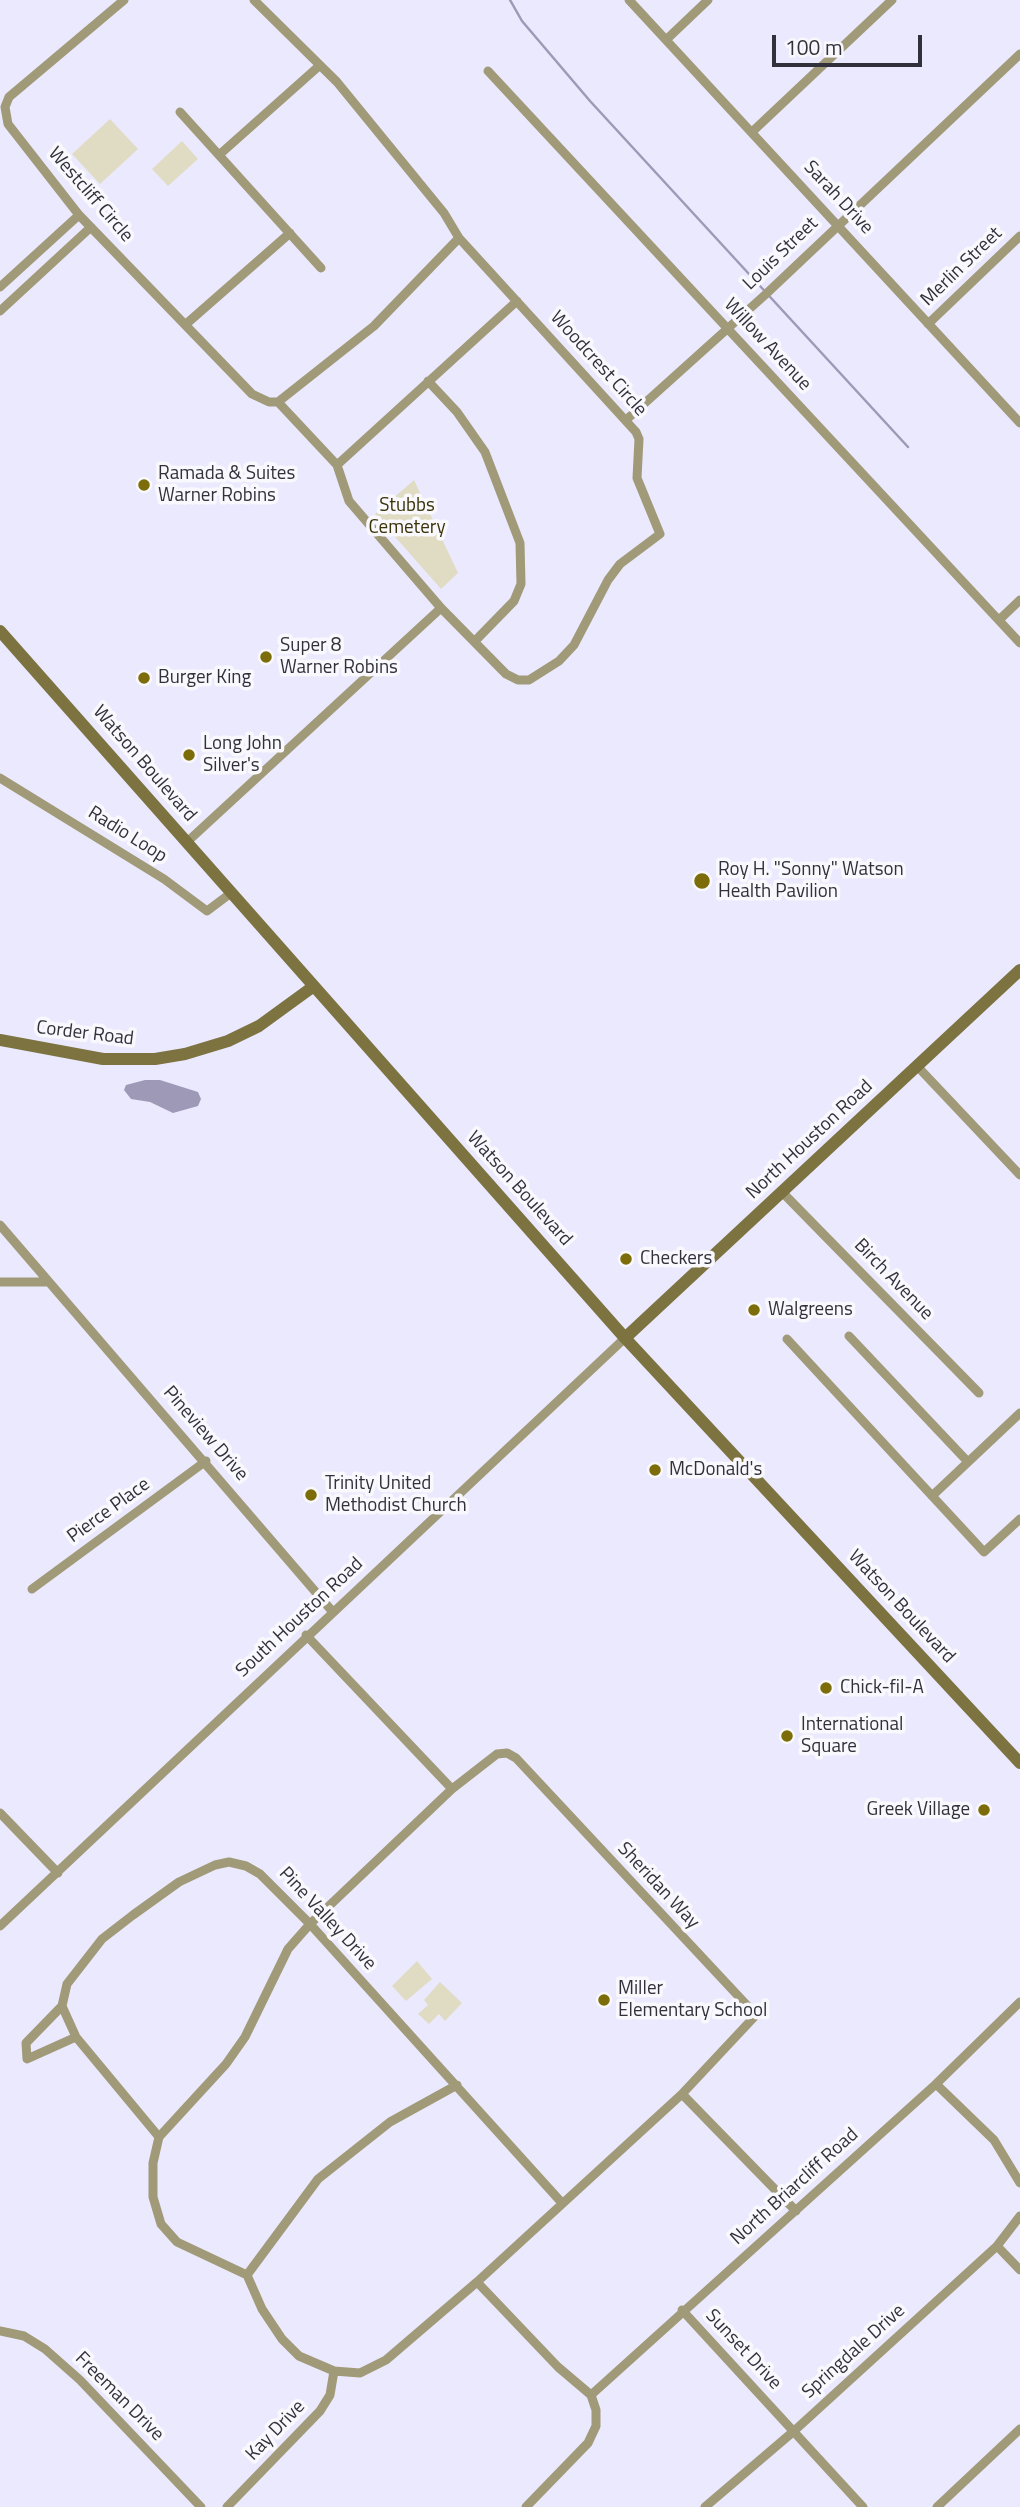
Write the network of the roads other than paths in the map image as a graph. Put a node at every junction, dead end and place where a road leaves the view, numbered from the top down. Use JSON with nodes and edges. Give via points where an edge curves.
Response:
{"nodes":[{"id":1,"x":124,"y":0,"type":"edge"},
{"id":2,"x":254,"y":0,"type":"edge"},
{"id":3,"x":629,"y":0,"type":"edge"},
{"id":4,"x":708,"y":0,"type":"edge"},
{"id":5,"x":892,"y":0,"type":"edge"},
{"id":6,"x":667,"y":40,"type":"junction"},
{"id":7,"x":1020,"y":54,"type":"edge"},
{"id":8,"x":320,"y":66,"type":"junction"},
{"id":9,"x":488,"y":71,"type":"dead end"},
{"id":10,"x":180,"y":112,"type":"dead end"},
{"id":11,"x":752,"y":132,"type":"junction"},
{"id":12,"x":219,"y":155,"type":"junction"},
{"id":13,"x":79,"y":215,"type":"junction"},
{"id":14,"x":838,"y":224,"type":"junction"},
{"id":15,"x":91,"y":228,"type":"junction"},
{"id":16,"x":290,"y":233,"type":"junction"},
{"id":17,"x":1020,"y":236,"type":"edge"},
{"id":18,"x":459,"y":238,"type":"junction"},
{"id":19,"x":321,"y":268,"type":"dead end"},
{"id":20,"x":0,"y":287,"type":"edge"},
{"id":21,"x":517,"y":301,"type":"junction"},
{"id":22,"x":0,"y":311,"type":"edge"},
{"id":23,"x":928,"y":324,"type":"junction"},
{"id":24,"x":186,"y":325,"type":"junction"},
{"id":25,"x":727,"y":327,"type":"junction"},
{"id":26,"x":428,"y":380,"type":"junction"},
{"id":27,"x":278,"y":402,"type":"junction"},
{"id":28,"x":626,"y":420,"type":"junction"},
{"id":29,"x":1020,"y":423,"type":"edge"},
{"id":30,"x":337,"y":465,"type":"junction"},
{"id":31,"x":1020,"y":600,"type":"edge"},
{"id":32,"x":441,"y":608,"type":"junction"},
{"id":33,"x":999,"y":620,"type":"junction"},
{"id":34,"x":0,"y":631,"type":"edge"},
{"id":35,"x":475,"y":641,"type":"junction"},
{"id":36,"x":1020,"y":643,"type":"edge"},
{"id":37,"x":0,"y":778,"type":"edge"},
{"id":38,"x":187,"y":842,"type":"junction"},
{"id":39,"x":231,"y":893,"type":"junction"},
{"id":40,"x":1020,"y":970,"type":"edge"},
{"id":41,"x":314,"y":986,"type":"junction"},
{"id":42,"x":0,"y":1041,"type":"edge"},
{"id":43,"x":917,"y":1066,"type":"junction"},
{"id":44,"x":1020,"y":1175,"type":"edge"},
{"id":45,"x":782,"y":1192,"type":"junction"},
{"id":46,"x":0,"y":1224,"type":"edge"},
{"id":47,"x":1,"y":1278,"type":"edge"},
{"id":48,"x":50,"y":1282,"type":"junction"},
{"id":49,"x":849,"y":1336,"type":"dead end"},
{"id":50,"x":625,"y":1338,"type":"junction"},
{"id":51,"x":787,"y":1339,"type":"dead end"},
{"id":52,"x":979,"y":1393,"type":"dead end"},
{"id":53,"x":1020,"y":1413,"type":"edge"},
{"id":54,"x":206,"y":1461,"type":"junction"},
{"id":55,"x":968,"y":1462,"type":"junction"},
{"id":56,"x":932,"y":1496,"type":"junction"},
{"id":57,"x":1020,"y":1519,"type":"edge"},
{"id":58,"x":32,"y":1589,"type":"dead end"},
{"id":59,"x":332,"y":1611,"type":"junction"},
{"id":60,"x":306,"y":1635,"type":"junction"},
{"id":61,"x":1019,"y":1759,"type":"edge"},
{"id":62,"x":452,"y":1789,"type":"junction"},
{"id":63,"x":0,"y":1813,"type":"edge"},
{"id":64,"x":58,"y":1873,"type":"junction"},
{"id":65,"x":310,"y":1924,"type":"junction"},
{"id":66,"x":0,"y":1926,"type":"edge"},
{"id":67,"x":1020,"y":2002,"type":"edge"},
{"id":68,"x":62,"y":2006,"type":"junction"},
{"id":69,"x":76,"y":2037,"type":"junction"},
{"id":70,"x":936,"y":2084,"type":"junction"},
{"id":71,"x":457,"y":2085,"type":"junction"},
{"id":72,"x":682,"y":2094,"type":"junction"},
{"id":73,"x":159,"y":2137,"type":"junction"},
{"id":74,"x":1020,"y":2183,"type":"edge"},
{"id":75,"x":562,"y":2203,"type":"junction"},
{"id":76,"x":796,"y":2211,"type":"junction"},
{"id":77,"x":1020,"y":2216,"type":"edge"},
{"id":78,"x":997,"y":2246,"type":"junction"},
{"id":79,"x":1020,"y":2270,"type":"edge"},
{"id":80,"x":247,"y":2275,"type":"junction"},
{"id":81,"x":477,"y":2282,"type":"junction"},
{"id":82,"x":682,"y":2310,"type":"junction"},
{"id":83,"x":0,"y":2331,"type":"edge"},
{"id":84,"x":334,"y":2371,"type":"junction"},
{"id":85,"x":591,"y":2395,"type":"junction"},
{"id":86,"x":1020,"y":2429,"type":"edge"},
{"id":87,"x":794,"y":2431,"type":"junction"},
{"id":88,"x":201,"y":2507,"type":"edge"},
{"id":89,"x":227,"y":2507,"type":"edge"},
{"id":90,"x":526,"y":2507,"type":"edge"},
{"id":91,"x":705,"y":2507,"type":"edge"},
{"id":92,"x":863,"y":2507,"type":"edge"},
{"id":93,"x":937,"y":2507,"type":"edge"}],
"edges":[{"from":1,"to":13,"type":"street","name":"Westcliff Circle","via":[[16,89],[5,107],[12,131]]},
{"from":2,"to":8,"type":"street"},
{"from":3,"to":6,"type":"street","name":"Sarah Drive"},
{"from":4,"to":6,"type":"street"},
{"from":5,"to":11,"type":"street"},
{"from":6,"to":11,"type":"street","name":"Sarah Drive"},
{"from":7,"to":14,"type":"street","name":"Louis Street"},
{"from":8,"to":12,"type":"street"},
{"from":8,"to":18,"type":"street","via":[[436,203]]},
{"from":9,"to":25,"type":"street","name":"Willow Avenue"},
{"from":10,"to":12,"type":"street"},
{"from":11,"to":14,"type":"street","name":"Sarah Drive"},
{"from":12,"to":16,"type":"street"},
{"from":13,"to":15,"type":"street","name":"Westcliff Circle"},
{"from":13,"to":20,"type":"street"},
{"from":14,"to":23,"type":"street","name":"Sarah Drive"},
{"from":14,"to":25,"type":"street","name":"Louis Street"},
{"from":15,"to":22,"type":"street"},
{"from":15,"to":24,"type":"street","name":"Westcliff Circle"},
{"from":16,"to":19,"type":"street"},
{"from":16,"to":24,"type":"street"},
{"from":17,"to":23,"type":"street","name":"Merlin Street"},
{"from":18,"to":21,"type":"street"},
{"from":18,"to":27,"type":"street","via":[[374,326]]},
{"from":21,"to":26,"type":"street"},
{"from":21,"to":28,"type":"street","name":"Woodcrest Circle"},
{"from":23,"to":29,"type":"street","name":"Sarah Drive"},
{"from":24,"to":27,"type":"street","name":"Westcliff Circle","via":[[257,399]]},
{"from":25,"to":28,"type":"street","name":"Louis Street"},
{"from":25,"to":33,"type":"street","name":"Willow Avenue"},
{"from":26,"to":30,"type":"street"},
{"from":26,"to":35,"type":"street","via":[[485,452],[520,543],[521,584],[514,601]]},
{"from":27,"to":30,"type":"street","name":"Westcliff Circle"},
{"from":28,"to":35,"type":"street","name":"Woodcrest Circle","via":[[639,439],[638,478],[660,534],[620,564],[574,645],[541,674],[518,680],[506,674]]},
{"from":30,"to":32,"type":"street","name":"Woodcrest Circle","via":[[349,501]]},
{"from":31,"to":33,"type":"street"},
{"from":32,"to":35,"type":"street","name":"Woodcrest Circle"},
{"from":32,"to":38,"type":"street"},
{"from":33,"to":36,"type":"street","name":"Willow Avenue"},
{"from":34,"to":38,"type":"main road","name":"Watson Boulevard"},
{"from":37,"to":39,"type":"street","name":"Radio Loop","via":[[164,879],[206,911]]},
{"from":38,"to":39,"type":"main road","name":"Watson Boulevard"},
{"from":39,"to":41,"type":"main road","name":"Watson Boulevard"},
{"from":40,"to":43,"type":"main road","name":"North Houston Road"},
{"from":41,"to":42,"type":"main road","name":"Corder Road","via":[[259,1026],[185,1054],[103,1059]]},
{"from":41,"to":50,"type":"main road","name":"Watson Boulevard"},
{"from":43,"to":44,"type":"street"},
{"from":43,"to":45,"type":"main road","name":"North Houston Road"},
{"from":45,"to":50,"type":"main road","name":"North Houston Road"},
{"from":45,"to":52,"type":"street","name":"Birch Avenue"},
{"from":46,"to":48,"type":"street","name":"Pineview Drive"},
{"from":47,"to":48,"type":"street"},
{"from":48,"to":54,"type":"street","name":"Pineview Drive"},
{"from":49,"to":55,"type":"street"},
{"from":50,"to":59,"type":"street","name":"South Houston Road"},
{"from":50,"to":61,"type":"main road","name":"Watson Boulevard"},
{"from":51,"to":56,"type":"street"},
{"from":53,"to":55,"type":"street"},
{"from":54,"to":58,"type":"street","name":"Pierce Place"},
{"from":54,"to":59,"type":"street","name":"Pineview Drive"},
{"from":55,"to":56,"type":"street"},
{"from":56,"to":57,"type":"street","via":[[984,1552]]},
{"from":59,"to":60,"type":"street","name":"South Houston Road"},
{"from":60,"to":62,"type":"street"},
{"from":60,"to":64,"type":"street","name":"South Houston Road"},
{"from":62,"to":65,"type":"street","name":"Sheridan Way"},
{"from":62,"to":72,"type":"street","name":"Sheridan Way","via":[[497,1754],[516,1758],[756,2015]]},
{"from":63,"to":64,"type":"street"},
{"from":64,"to":66,"type":"street","name":"South Houston Road"},
{"from":65,"to":68,"type":"street","name":"Pine Valley Drive","via":[[260,1874],[229,1862],[215,1865],[179,1882],[103,1939],[67,1984]]},
{"from":65,"to":71,"type":"street","name":"Pine Valley Drive"},
{"from":65,"to":73,"type":"street","name":"Sheridan Way","via":[[288,1949],[245,2037],[226,2064]]},
{"from":67,"to":70,"type":"street","name":"North Briarcliff Road"},
{"from":68,"to":69,"type":"street"},
{"from":68,"to":69,"type":"street","via":[[26,2043],[27,2059]]},
{"from":69,"to":73,"type":"street"},
{"from":70,"to":74,"type":"street","via":[[994,2140]]},
{"from":70,"to":76,"type":"street","name":"North Briarcliff Road"},
{"from":71,"to":75,"type":"street","name":"Pine Valley Drive"},
{"from":71,"to":80,"type":"street","via":[[390,2122],[318,2179]]},
{"from":72,"to":75,"type":"street"},
{"from":72,"to":76,"type":"street"},
{"from":73,"to":80,"type":"street","via":[[153,2197],[161,2224],[177,2242]]},
{"from":75,"to":81,"type":"street"},
{"from":76,"to":82,"type":"street","name":"North Briarcliff Road"},
{"from":77,"to":78,"type":"street","name":"Springdale Drive"},
{"from":78,"to":79,"type":"street"},
{"from":78,"to":87,"type":"street","name":"Springdale Drive"},
{"from":80,"to":84,"type":"street","via":[[282,2339],[299,2356]]},
{"from":81,"to":84,"type":"street","via":[[386,2360],[360,2373]]},
{"from":81,"to":85,"type":"street"},
{"from":82,"to":85,"type":"street","name":"North Briarcliff Road"},
{"from":82,"to":87,"type":"street","name":"Sunset Drive"},
{"from":83,"to":88,"type":"street","name":"Freeman Drive","via":[[24,2336],[45,2349]]},
{"from":84,"to":89,"type":"street","name":"Kay Drive","via":[[330,2395],[320,2411]]},
{"from":85,"to":90,"type":"street","via":[[596,2426],[588,2444]]},
{"from":86,"to":93,"type":"street"},
{"from":87,"to":91,"type":"street","name":"Springdale Drive"},
{"from":87,"to":92,"type":"street","name":"Sunset Drive"}]}
